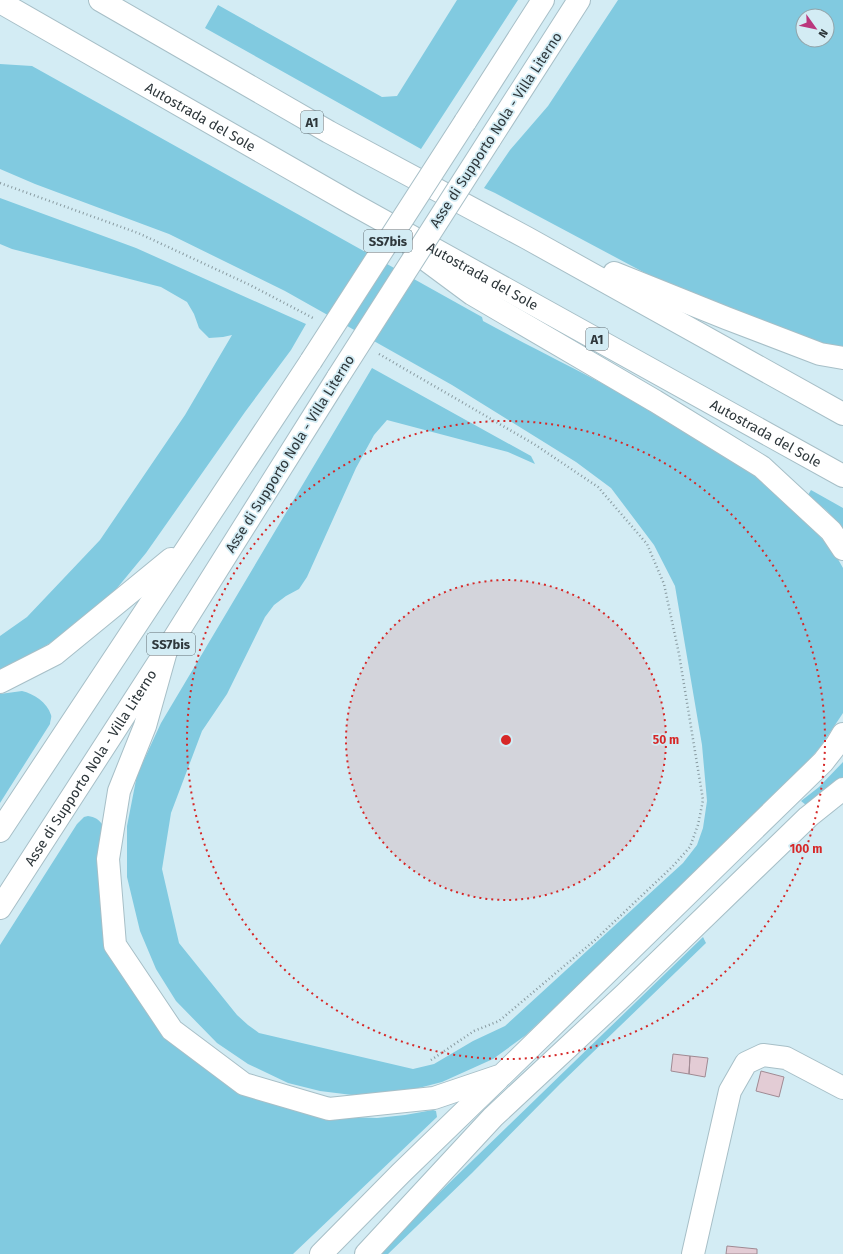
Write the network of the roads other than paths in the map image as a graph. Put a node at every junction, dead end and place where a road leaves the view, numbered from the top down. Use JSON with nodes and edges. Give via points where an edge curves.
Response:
{"nodes":[{"id":1,"x":100,"y":0,"type":"edge"},
{"id":2,"x":543,"y":0,"type":"edge"},
{"id":3,"x":579,"y":0,"type":"edge"},
{"id":4,"x":0,"y":2,"type":"edge"},
{"id":5,"x":351,"y":203,"type":"junction"},
{"id":6,"x":527,"y":238,"type":"junction"},
{"id":7,"x":843,"y":358,"type":"edge"},
{"id":8,"x":843,"y":414,"type":"edge"},
{"id":9,"x":843,"y":476,"type":"edge"},
{"id":10,"x":189,"y":544,"type":"junction"},
{"id":11,"x":843,"y":549,"type":"edge"},
{"id":12,"x":166,"y":651,"type":"junction"},
{"id":13,"x":0,"y":682,"type":"edge"},
{"id":14,"x":843,"y":734,"type":"edge"},
{"id":15,"x":843,"y":789,"type":"edge"},
{"id":16,"x":0,"y":831,"type":"edge"},
{"id":17,"x":0,"y":908,"type":"edge"},
{"id":18,"x":502,"y":1075,"type":"junction"},
{"id":19,"x":843,"y":1088,"type":"edge"},
{"id":20,"x":493,"y":1117,"type":"junction"},
{"id":21,"x":321,"y":1254,"type":"edge"},
{"id":22,"x":330,"y":1254,"type":"edge"},
{"id":23,"x":366,"y":1254,"type":"edge"},
{"id":24,"x":693,"y":1254,"type":"edge"}],
"edges":[{"from":1,"to":6,"type":"main road","number":"A1","via":[[329,132]]},
{"from":2,"to":10,"type":"main road","number":"SS7bis","bridge":true,"via":[[311,361]]},
{"from":3,"to":12,"type":"main road","name":"Asse di Supporto Nola - Villa Literno","number":"SS7bis","bridge":true},
{"from":4,"to":5,"type":"main road","name":"Autostrada del Sole","number":"A1"},
{"from":5,"to":9,"type":"main road","name":"Autostrada del Sole","number":"A1"},
{"from":5,"to":11,"type":"main road","via":[[472,294],[661,405],[762,468],[831,531]]},
{"from":6,"to":7,"type":"main road","via":[[820,354]]},
{"from":6,"to":8,"type":"main road","number":"A1"},
{"from":10,"to":13,"type":"main road","via":[[55,654]]},
{"from":10,"to":16,"type":"main road","number":"SS7bis"},
{"from":12,"to":17,"type":"main road","name":"Asse di Supporto Nola - Villa Literno","number":"SS7bis"},
{"from":12,"to":18,"type":"main road","via":[[145,726],[119,791],[108,859],[115,946],[172,1030],[244,1084],[329,1109],[434,1098]]},
{"from":14,"to":18,"type":"main road","via":[[823,762]]},
{"from":15,"to":20,"type":"main road","via":[[808,817]]},
{"from":18,"to":21,"type":"main road"},
{"from":19,"to":24,"type":"main road","via":[[786,1058],[763,1055],[746,1063],[730,1091]]},
{"from":20,"to":22,"type":"main road"},
{"from":20,"to":23,"type":"main road"}]}
